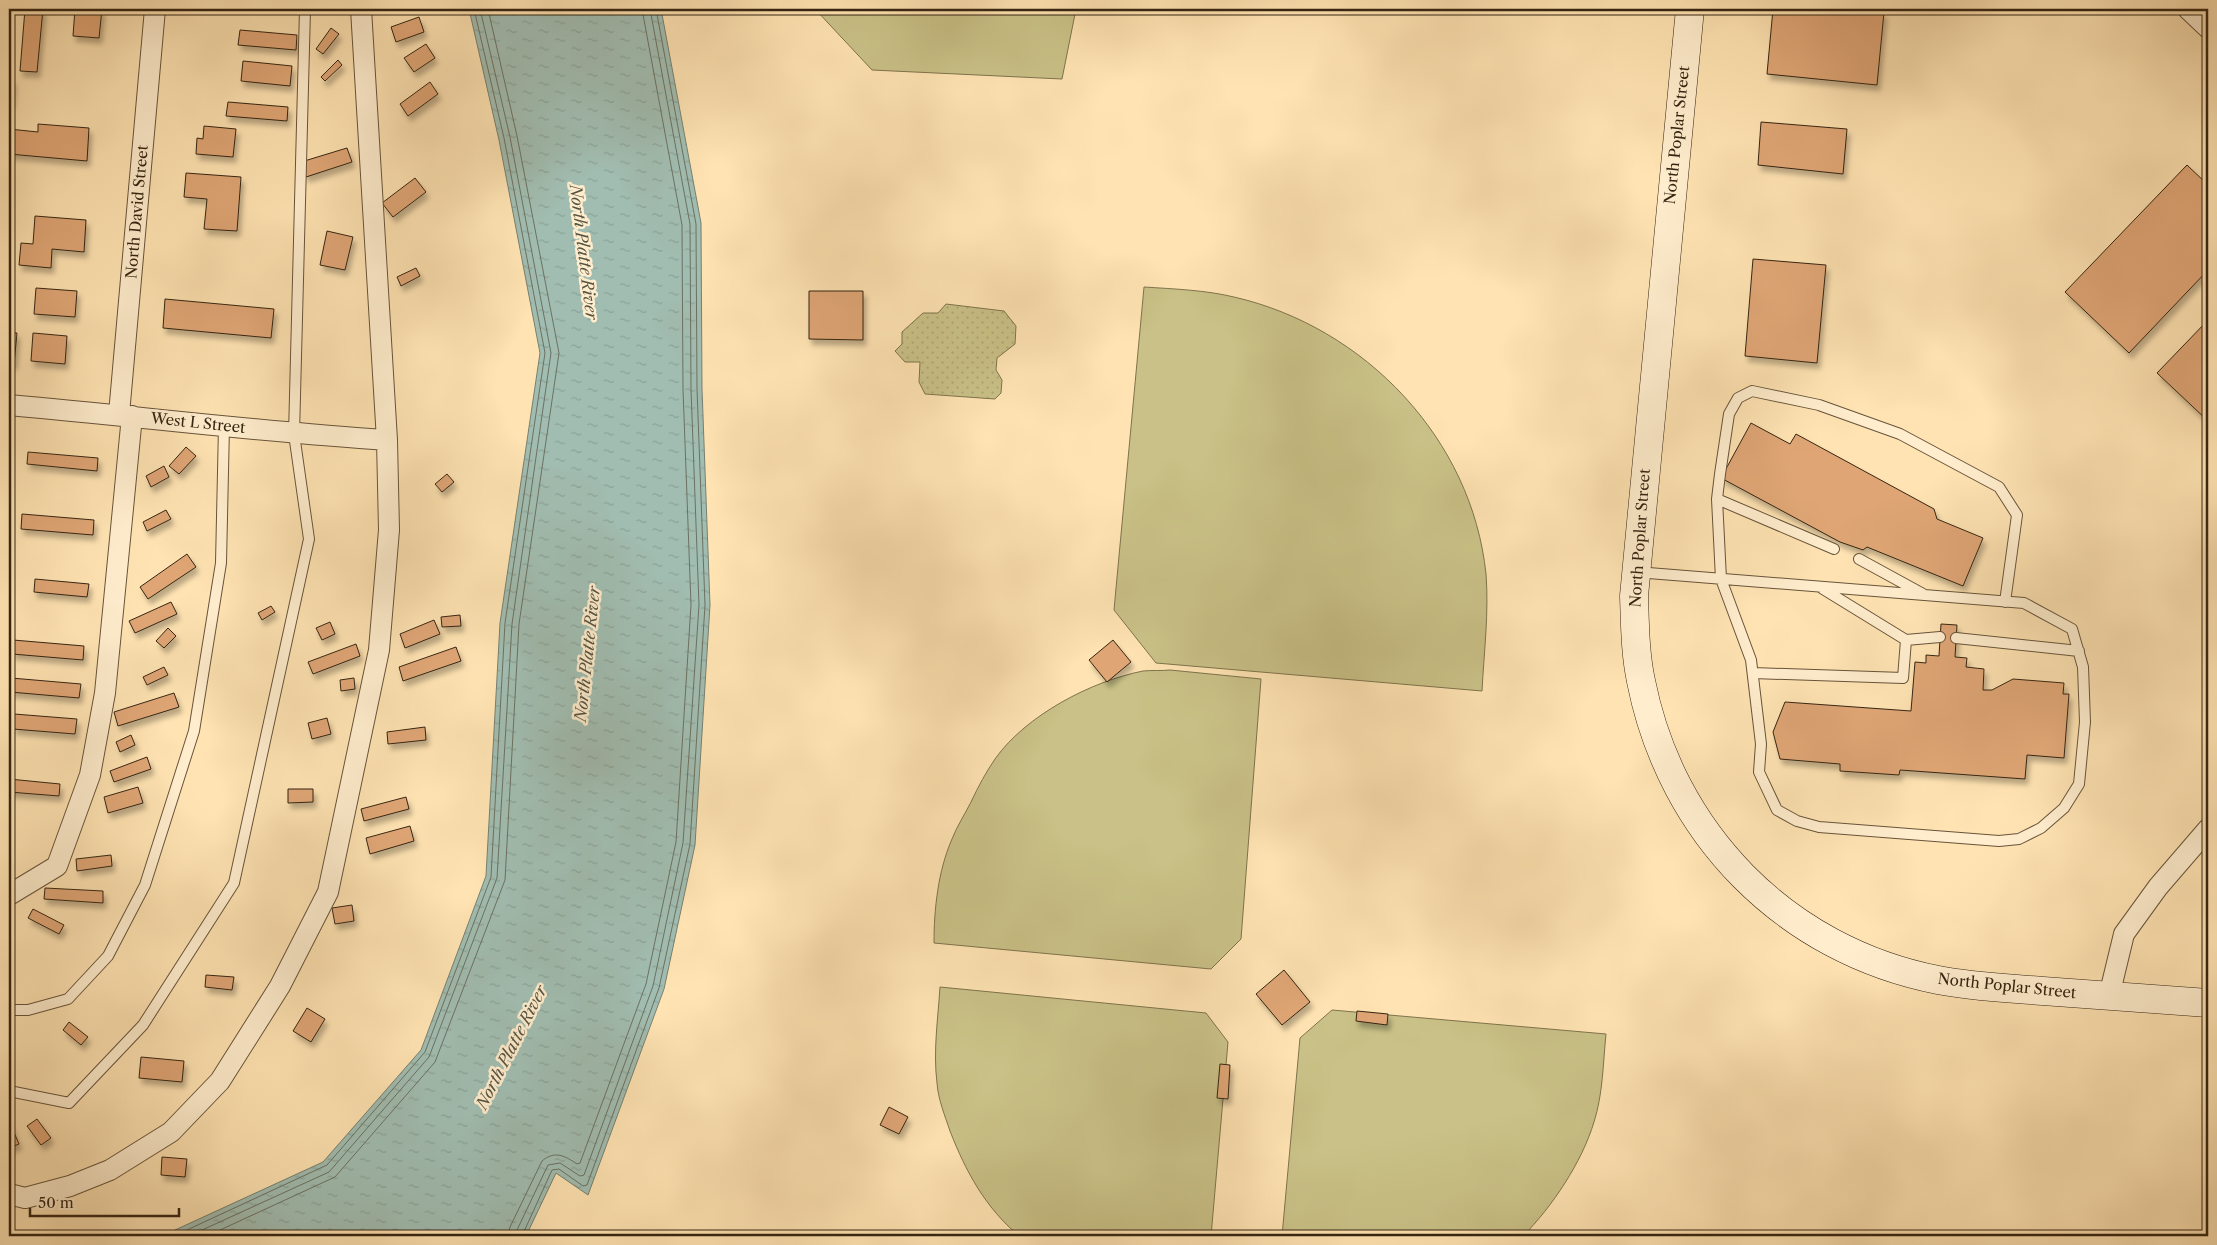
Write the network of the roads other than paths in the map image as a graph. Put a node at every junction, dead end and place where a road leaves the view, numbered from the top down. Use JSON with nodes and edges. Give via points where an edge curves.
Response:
{"nodes":[{"id":1,"x":155,"y":9,"type":"edge"},
{"id":2,"x":305,"y":9,"type":"edge"},
{"id":3,"x":361,"y":9,"type":"edge"},
{"id":4,"x":1690,"y":9,"type":"edge"},
{"id":5,"x":2188,"y":9,"type":"edge"},
{"id":6,"x":2208,"y":28,"type":"edge"},
{"id":7,"x":9,"y":405,"type":"edge"},
{"id":8,"x":126,"y":415,"type":"junction"},
{"id":9,"x":224,"y":426,"type":"junction"},
{"id":10,"x":294,"y":434,"type":"junction"},
{"id":11,"x":387,"y":440,"type":"junction"},
{"id":12,"x":1717,"y":499,"type":"junction"},
{"id":13,"x":1834,"y":549,"type":"dead end"},
{"id":14,"x":1859,"y":559,"type":"dead end"},
{"id":15,"x":1635,"y":572,"type":"junction"},
{"id":16,"x":1720,"y":579,"type":"junction"},
{"id":17,"x":1821,"y":587,"type":"junction"},
{"id":18,"x":1926,"y":595,"type":"junction"},
{"id":19,"x":2006,"y":602,"type":"junction"},
{"id":20,"x":1940,"y":637,"type":"dead end"},
{"id":21,"x":1956,"y":638,"type":"dead end"},
{"id":22,"x":1906,"y":640,"type":"junction"},
{"id":23,"x":2078,"y":651,"type":"junction"},
{"id":24,"x":1753,"y":674,"type":"junction"},
{"id":25,"x":2208,"y":829,"type":"edge"},
{"id":26,"x":9,"y":895,"type":"edge"},
{"id":27,"x":2109,"y":996,"type":"junction"},
{"id":28,"x":2208,"y":1003,"type":"edge"},
{"id":29,"x":9,"y":1010,"type":"edge"},
{"id":30,"x":9,"y":1091,"type":"edge"},
{"id":31,"x":9,"y":1194,"type":"edge"}],
"edges":[{"from":1,"to":8,"type":"street","name":"North David Street"},
{"from":2,"to":10,"type":"lane"},
{"from":3,"to":11,"type":"street"},
{"from":4,"to":15,"type":"main road","name":"North Poplar Street"},
{"from":5,"to":6,"type":"street"},
{"from":7,"to":8,"type":"street","name":"West L Street"},
{"from":8,"to":9,"type":"street","name":"West L Street"},
{"from":8,"to":26,"type":"street","name":"North David Street","via":[[105,692],[90,775],[57,866]]},
{"from":9,"to":10,"type":"street","name":"West L Street"},
{"from":9,"to":29,"type":"lane","via":[[221,563],[194,731],[145,885],[108,956],[68,999],[28,1010]]},
{"from":10,"to":11,"type":"street","name":"West L Street"},
{"from":10,"to":30,"type":"lane","via":[[309,539],[234,883],[144,1025],[69,1103]]},
{"from":11,"to":31,"type":"street","via":[[389,530],[379,650],[328,892],[280,986],[220,1081],[171,1132],[110,1170],[70,1186],[25,1198]]},
{"from":12,"to":13,"type":"lane"},
{"from":12,"to":16,"type":"lane"},
{"from":12,"to":19,"type":"lane","via":[[1729,414],[1738,398],[1752,391],[1819,405],[1900,434],[1999,487],[2017,515]]},
{"from":14,"to":18,"type":"lane"},
{"from":15,"to":16,"type":"lane"},
{"from":15,"to":27,"type":"main road","name":"North Poplar Street","via":[[1634,605],[1641,680],[1670,772],[1726,858],[1778,909],[1854,954],[1893,968],[1975,985]]},
{"from":16,"to":17,"type":"lane"},
{"from":16,"to":24,"type":"lane","via":[[1751,660]]},
{"from":17,"to":18,"type":"lane"},
{"from":17,"to":22,"type":"lane"},
{"from":18,"to":19,"type":"lane"},
{"from":19,"to":23,"type":"lane","via":[[2024,603],[2072,629]]},
{"from":20,"to":22,"type":"lane"},
{"from":21,"to":23,"type":"lane"},
{"from":22,"to":24,"type":"lane","via":[[1903,678]]},
{"from":23,"to":24,"type":"lane","via":[[2083,667],[2084,722],[2079,784],[2064,808],[2041,828],[2019,839],[1998,841],[1819,827],[1797,821],[1777,810],[1759,772],[1761,744]]},
{"from":25,"to":27,"type":"street","via":[[2158,887],[2124,934]]},
{"from":27,"to":28,"type":"main road","name":"North Poplar Street"}]}
